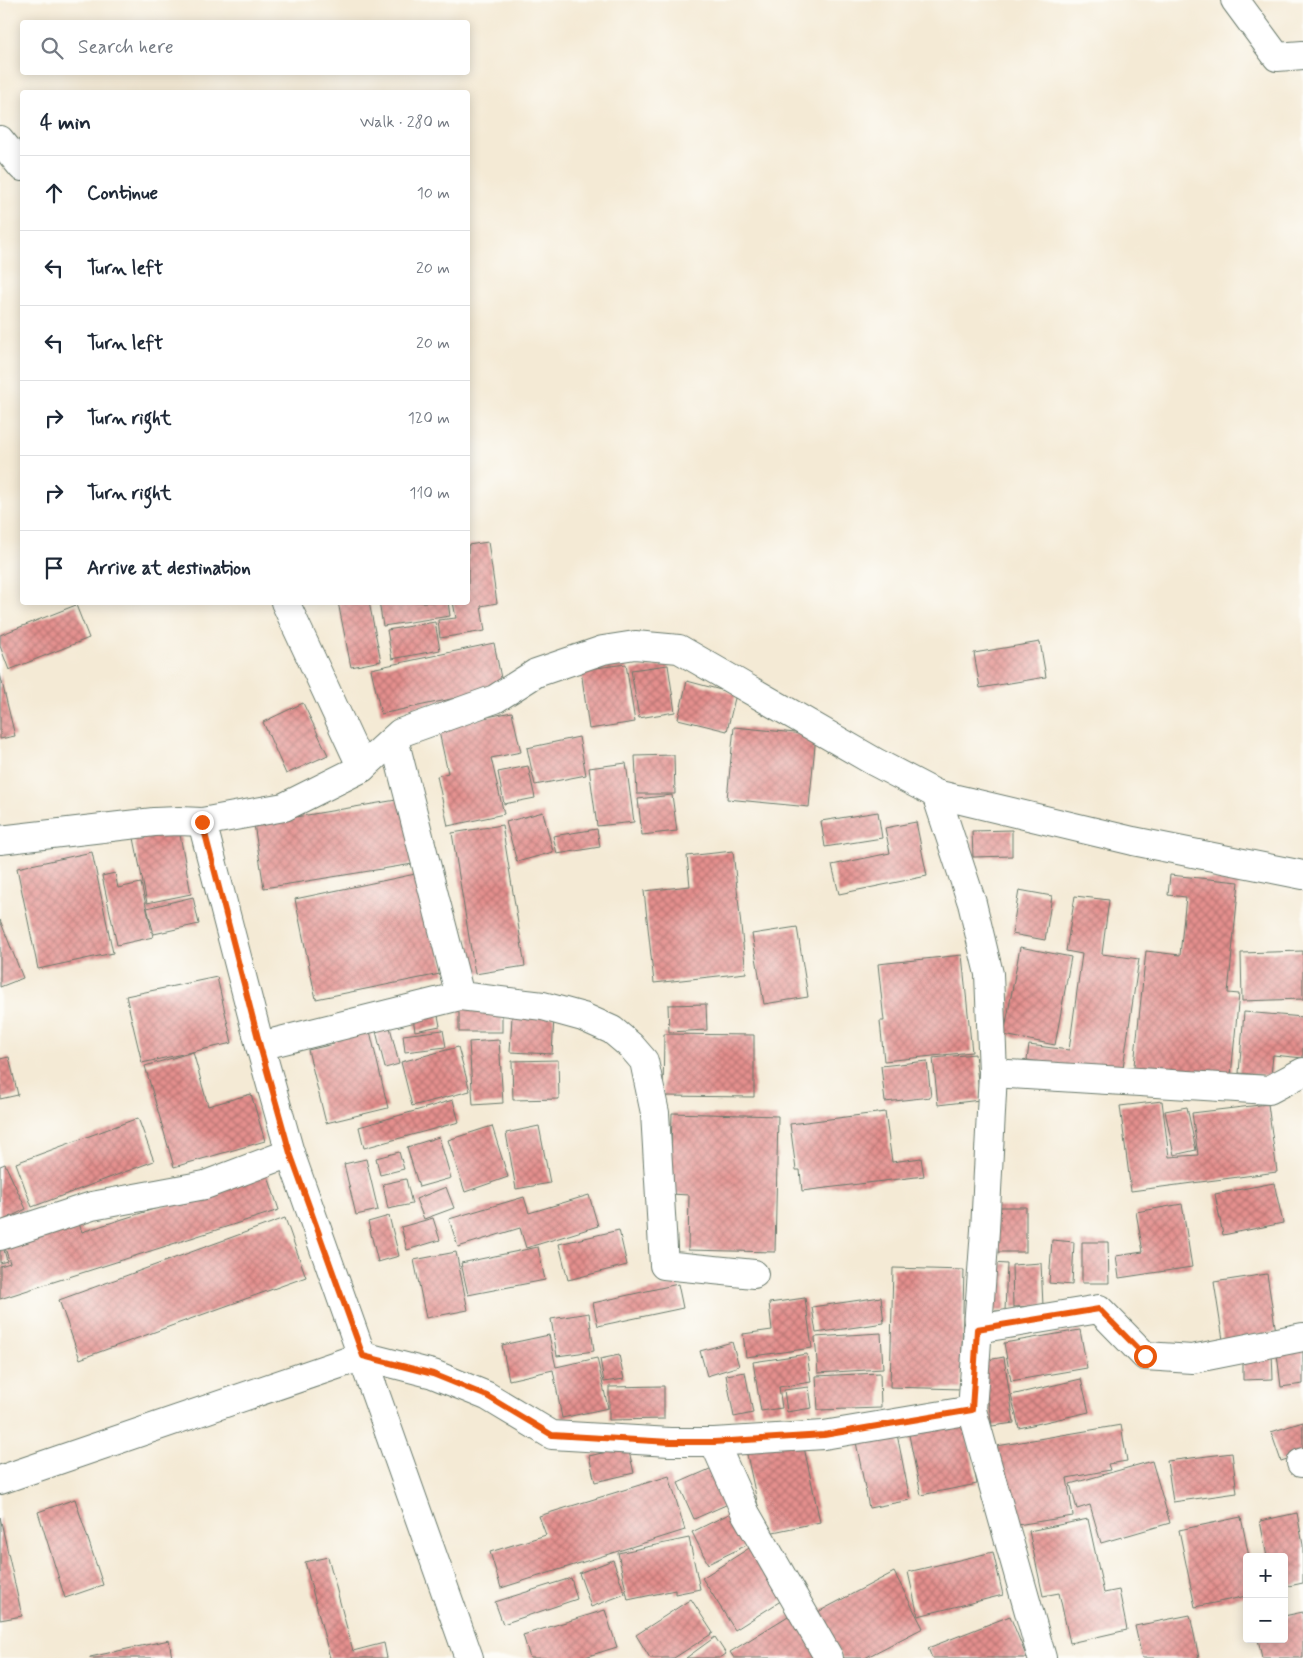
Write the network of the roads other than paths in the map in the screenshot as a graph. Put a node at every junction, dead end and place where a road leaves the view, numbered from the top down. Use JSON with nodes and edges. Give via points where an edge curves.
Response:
{"nodes":[{"id":1,"x":1235,"y":0,"type":"edge"},
{"id":2,"x":1303,"y":54,"type":"edge"},
{"id":3,"x":0,"y":140,"type":"edge"},
{"id":4,"x":20,"y":165,"type":"edge"},
{"id":5,"x":287,"y":605,"type":"edge"},
{"id":6,"x":394,"y":739,"type":"junction"},
{"id":7,"x":362,"y":768,"type":"junction"},
{"id":8,"x":936,"y":794,"type":"junction"},
{"id":9,"x":202,"y":822,"type":"junction"},
{"id":10,"x":0,"y":840,"type":"edge"},
{"id":11,"x":1303,"y":876,"type":"edge"},
{"id":12,"x":460,"y":996,"type":"junction"},
{"id":13,"x":260,"y":1046,"type":"junction"},
{"id":14,"x":1303,"y":1072,"type":"edge"},
{"id":15,"x":993,"y":1073,"type":"junction"},
{"id":16,"x":290,"y":1153,"type":"junction"},
{"id":17,"x":0,"y":1236,"type":"edge"},
{"id":18,"x":754,"y":1274,"type":"dead end"},
{"id":19,"x":977,"y":1329,"type":"junction"},
{"id":20,"x":1303,"y":1337,"type":"edge"},
{"id":21,"x":363,"y":1356,"type":"junction"},
{"id":22,"x":972,"y":1410,"type":"junction"},
{"id":23,"x":714,"y":1442,"type":"junction"},
{"id":24,"x":0,"y":1480,"type":"edge"},
{"id":25,"x":468,"y":1658,"type":"edge"},
{"id":26,"x":829,"y":1658,"type":"edge"},
{"id":27,"x":1042,"y":1658,"type":"edge"}],
"edges":[{"from":1,"to":2,"type":"street","via":[[1278,57]]},
{"from":3,"to":4,"type":"street"},
{"from":5,"to":7,"type":"street"},
{"from":6,"to":7,"type":"street"},
{"from":6,"to":8,"type":"street","via":[[400,733],[495,699],[536,673],[603,650],[635,645],[679,649]]},
{"from":6,"to":12,"type":"street"},
{"from":7,"to":9,"type":"street","via":[[284,807]]},
{"from":8,"to":11,"type":"street","via":[[1133,841]]},
{"from":8,"to":15,"type":"street","via":[[972,903],[989,974]]},
{"from":9,"to":10,"type":"street","via":[[154,822]]},
{"from":9,"to":13,"type":"street"},
{"from":12,"to":13,"type":"street"},
{"from":12,"to":18,"type":"street","via":[[543,1006],[583,1017],[612,1030],[631,1046],[644,1061],[655,1113],[664,1265]]},
{"from":13,"to":16,"type":"street"},
{"from":14,"to":15,"type":"street","via":[[1269,1090]]},
{"from":15,"to":19,"type":"street"},
{"from":16,"to":17,"type":"street","via":[[205,1185],[92,1206]]},
{"from":16,"to":21,"type":"street"},
{"from":19,"to":20,"type":"street","via":[[1099,1309],[1145,1356],[1192,1359]]},
{"from":19,"to":22,"type":"street"},
{"from":21,"to":23,"type":"street","via":[[433,1374],[487,1396],[552,1435]]},
{"from":21,"to":24,"type":"street"},
{"from":21,"to":25,"type":"street"},
{"from":22,"to":23,"type":"street","via":[[824,1435]]},
{"from":22,"to":27,"type":"street"},
{"from":23,"to":26,"type":"street","via":[[746,1514]]}]}
